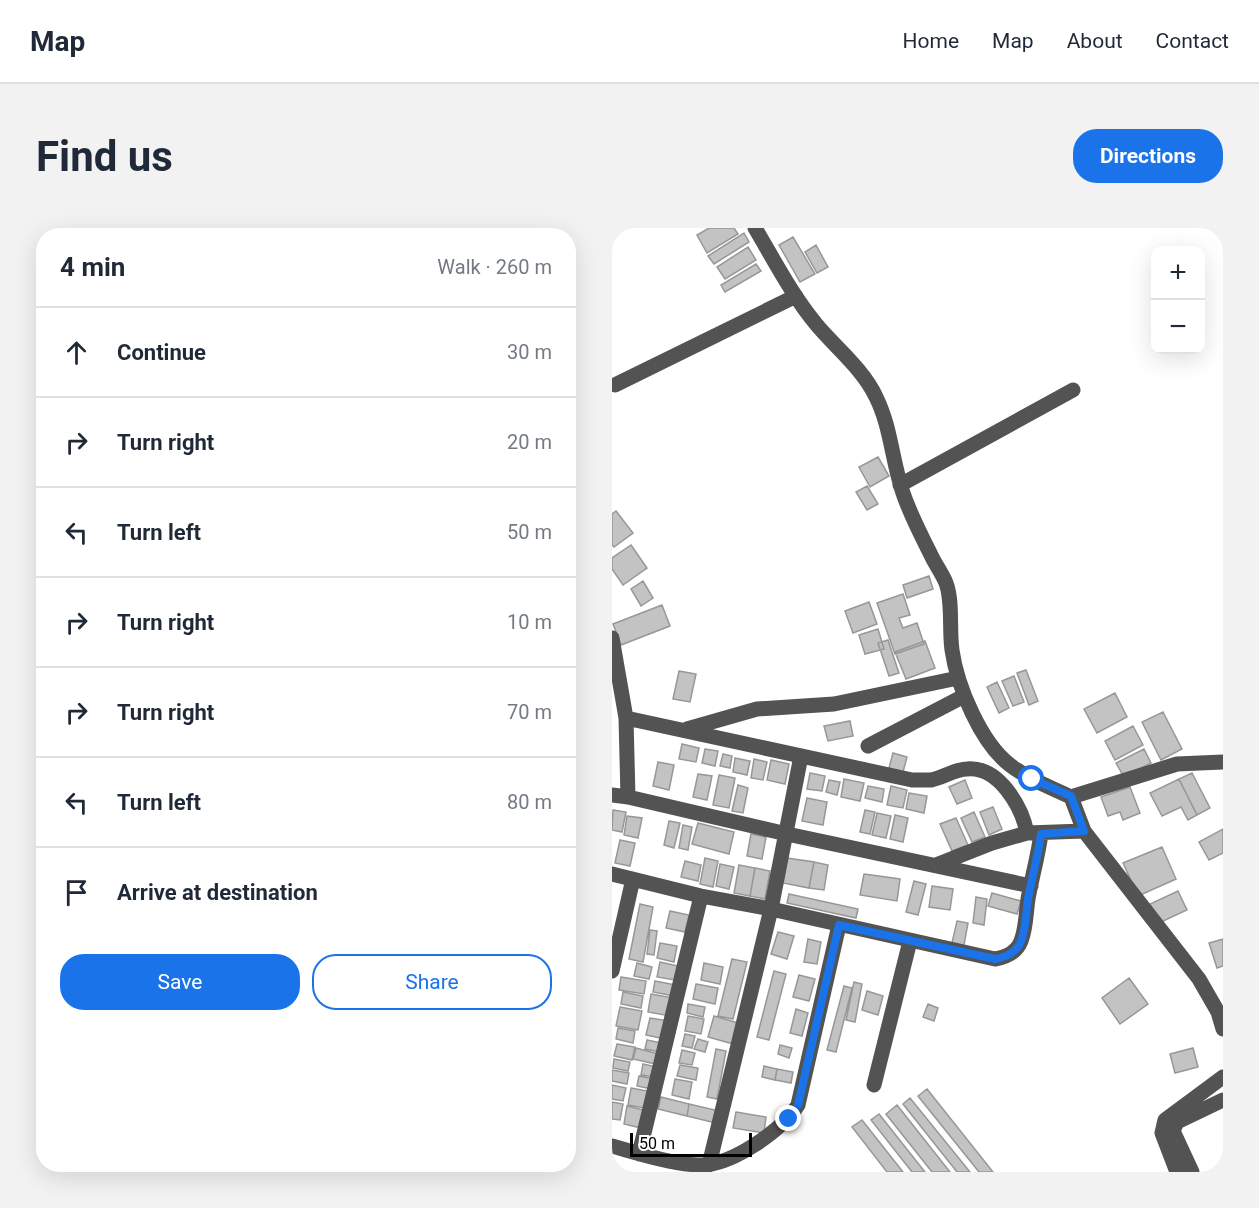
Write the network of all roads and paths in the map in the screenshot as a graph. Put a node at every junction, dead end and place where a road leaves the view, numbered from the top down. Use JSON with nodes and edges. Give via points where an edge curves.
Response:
{"nodes":[{"id":1,"x":755,"y":228,"type":"edge"},
{"id":2,"x":796,"y":296,"type":"junction"},
{"id":3,"x":615,"y":385,"type":"dead end"},
{"id":4,"x":1072,"y":390,"type":"dead end"},
{"id":5,"x":900,"y":485,"type":"junction"},
{"id":6,"x":612,"y":638,"type":"edge"},
{"id":7,"x":958,"y":678,"type":"junction"},
{"id":8,"x":964,"y":696,"type":"junction"},
{"id":9,"x":626,"y":718,"type":"junction"},
{"id":10,"x":684,"y":730,"type":"junction"},
{"id":11,"x":868,"y":746,"type":"dead end"},
{"id":12,"x":801,"y":756,"type":"junction"},
{"id":13,"x":1223,"y":762,"type":"edge"},
{"id":14,"x":612,"y":795,"type":"edge"},
{"id":15,"x":1071,"y":796,"type":"junction"},
{"id":16,"x":628,"y":797,"type":"junction"},
{"id":17,"x":1084,"y":831,"type":"junction"},
{"id":18,"x":787,"y":834,"type":"junction"},
{"id":19,"x":1034,"y":834,"type":"junction"},
{"id":20,"x":936,"y":865,"type":"junction"},
{"id":21,"x":612,"y":874,"type":"edge"},
{"id":22,"x":633,"y":879,"type":"junction"},
{"id":23,"x":1031,"y":886,"type":"junction"},
{"id":24,"x":701,"y":896,"type":"junction"},
{"id":25,"x":771,"y":909,"type":"junction"},
{"id":26,"x":839,"y":925,"type":"junction"},
{"id":27,"x":910,"y":941,"type":"junction"},
{"id":28,"x":612,"y":971,"type":"edge"},
{"id":29,"x":1223,"y":1029,"type":"edge"},
{"id":30,"x":1223,"y":1077,"type":"edge"},
{"id":31,"x":874,"y":1085,"type":"dead end"},
{"id":32,"x":1223,"y":1100,"type":"edge"},
{"id":33,"x":612,"y":1146,"type":"edge"},
{"id":34,"x":639,"y":1154,"type":"junction"},
{"id":35,"x":709,"y":1165,"type":"junction"},
{"id":36,"x":1177,"y":1172,"type":"edge"},
{"id":37,"x":1192,"y":1172,"type":"edge"}],
"edges":[{"from":1,"to":2,"type":"street"},
{"from":2,"to":3,"type":"street"},
{"from":2,"to":5,"type":"street","via":[[875,395],[887,423]]},
{"from":4,"to":5,"type":"street"},
{"from":5,"to":7,"type":"street","via":[[946,584]]},
{"from":6,"to":9,"type":"street"},
{"from":7,"to":8,"type":"street"},
{"from":7,"to":10,"type":"street","via":[[834,704],[758,709]]},
{"from":8,"to":11,"type":"street"},
{"from":8,"to":15,"type":"street","via":[[996,753],[1032,779]]},
{"from":9,"to":10,"type":"street"},
{"from":9,"to":16,"type":"street"},
{"from":10,"to":12,"type":"street"},
{"from":12,"to":18,"type":"street"},
{"from":12,"to":19,"type":"street","via":[[912,780],[931,780],[967,768],[980,770],[1008,791]]},
{"from":13,"to":15,"type":"street","via":[[1177,764]]},
{"from":14,"to":16,"type":"street"},
{"from":15,"to":17,"type":"street"},
{"from":16,"to":18,"type":"street"},
{"from":17,"to":19,"type":"street"},
{"from":17,"to":29,"type":"street","via":[[1199,979]]},
{"from":18,"to":20,"type":"street"},
{"from":18,"to":25,"type":"street"},
{"from":19,"to":20,"type":"street","via":[[992,843]]},
{"from":19,"to":23,"type":"street","via":[[1038,859]]},
{"from":20,"to":23,"type":"street"},
{"from":21,"to":22,"type":"street"},
{"from":22,"to":24,"type":"street"},
{"from":22,"to":28,"type":"street"},
{"from":23,"to":27,"type":"street","via":[[1021,942],[1004,957],[995,959]]},
{"from":24,"to":25,"type":"street"},
{"from":24,"to":34,"type":"street"},
{"from":25,"to":26,"type":"street"},
{"from":25,"to":35,"type":"street"},
{"from":26,"to":27,"type":"street"},
{"from":26,"to":35,"type":"street","via":[[798,1105],[789,1119],[751,1149]]},
{"from":27,"to":31,"type":"street"},
{"from":30,"to":36,"type":"street","via":[[1165,1120],[1162,1133]]},
{"from":32,"to":37,"type":"street","via":[[1177,1122],[1173,1131]]},
{"from":33,"to":34,"type":"street"},
{"from":34,"to":35,"type":"street"}]}
